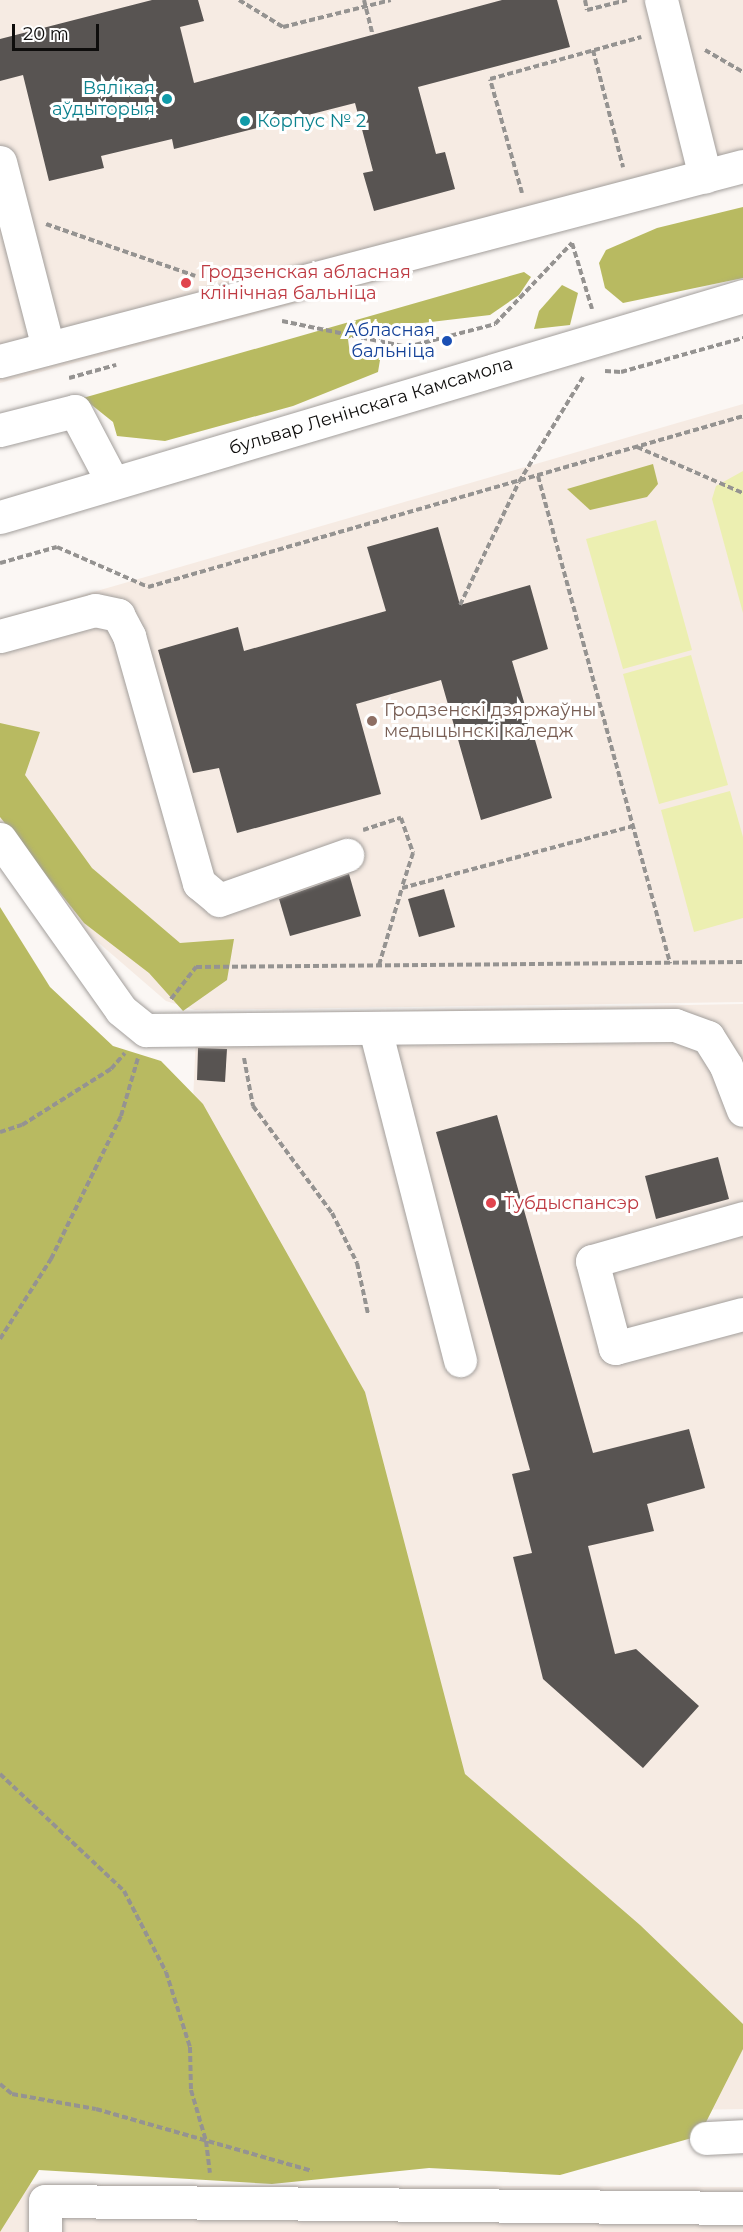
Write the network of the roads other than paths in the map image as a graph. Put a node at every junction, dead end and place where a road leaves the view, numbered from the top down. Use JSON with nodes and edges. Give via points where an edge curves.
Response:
{"nodes":[{"id":1,"x":665,"y":15,"type":"edge"},
{"id":2,"x":0,"y":162,"type":"edge"},
{"id":3,"x":743,"y":166,"type":"edge"},
{"id":4,"x":705,"y":177,"type":"junction"},
{"id":5,"x":743,"y":296,"type":"edge"},
{"id":6,"x":48,"y":348,"type":"junction"},
{"id":7,"x":0,"y":361,"type":"edge"},
{"id":8,"x":0,"y":430,"type":"edge"},
{"id":9,"x":113,"y":483,"type":"junction"},
{"id":10,"x":0,"y":517,"type":"edge"},
{"id":11,"x":0,"y":636,"type":"edge"},
{"id":12,"x":0,"y":839,"type":"edge"},
{"id":13,"x":347,"y":855,"type":"road end"},
{"id":14,"x":375,"y":1029,"type":"junction"},
{"id":15,"x":743,"y":1110,"type":"edge"},
{"id":16,"x":743,"y":1218,"type":"edge"},
{"id":17,"x":743,"y":1314,"type":"edge"},
{"id":18,"x":460,"y":1360,"type":"dead end"},
{"id":19,"x":743,"y":2136,"type":"edge"},
{"id":20,"x":706,"y":2138,"type":"dead end"},
{"id":21,"x":743,"y":2208,"type":"edge"},
{"id":22,"x":289,"y":2218,"type":"edge"},
{"id":23,"x":45,"y":2232,"type":"edge"}],
"edges":[{"from":1,"to":4,"type":"street"},
{"from":2,"to":6,"type":"street"},
{"from":3,"to":4,"type":"street"},
{"from":4,"to":6,"type":"street"},
{"from":5,"to":9,"type":"street","name":"бульвар Ленінскага Камсамола"},
{"from":6,"to":7,"type":"street"},
{"from":8,"to":9,"type":"street","via":[[75,411]]},
{"from":9,"to":10,"type":"street","name":"бульвар Ленінскага Камсамола"},
{"from":11,"to":13,"type":"street","via":[[95,610],[118,615],[129,636],[199,883],[219,900]]},
{"from":12,"to":14,"type":"street","via":[[122,1010],[147,1030]]},
{"from":14,"to":15,"type":"street","via":[[675,1025],[708,1038],[726,1066]]},
{"from":14,"to":18,"type":"street"},
{"from":16,"to":17,"type":"street","via":[[592,1262],[615,1348]]},
{"from":19,"to":20,"type":"street"},
{"from":21,"to":22,"type":"street"},
{"from":22,"to":23,"type":"street","via":[[214,2204],[45,2201]]}]}
